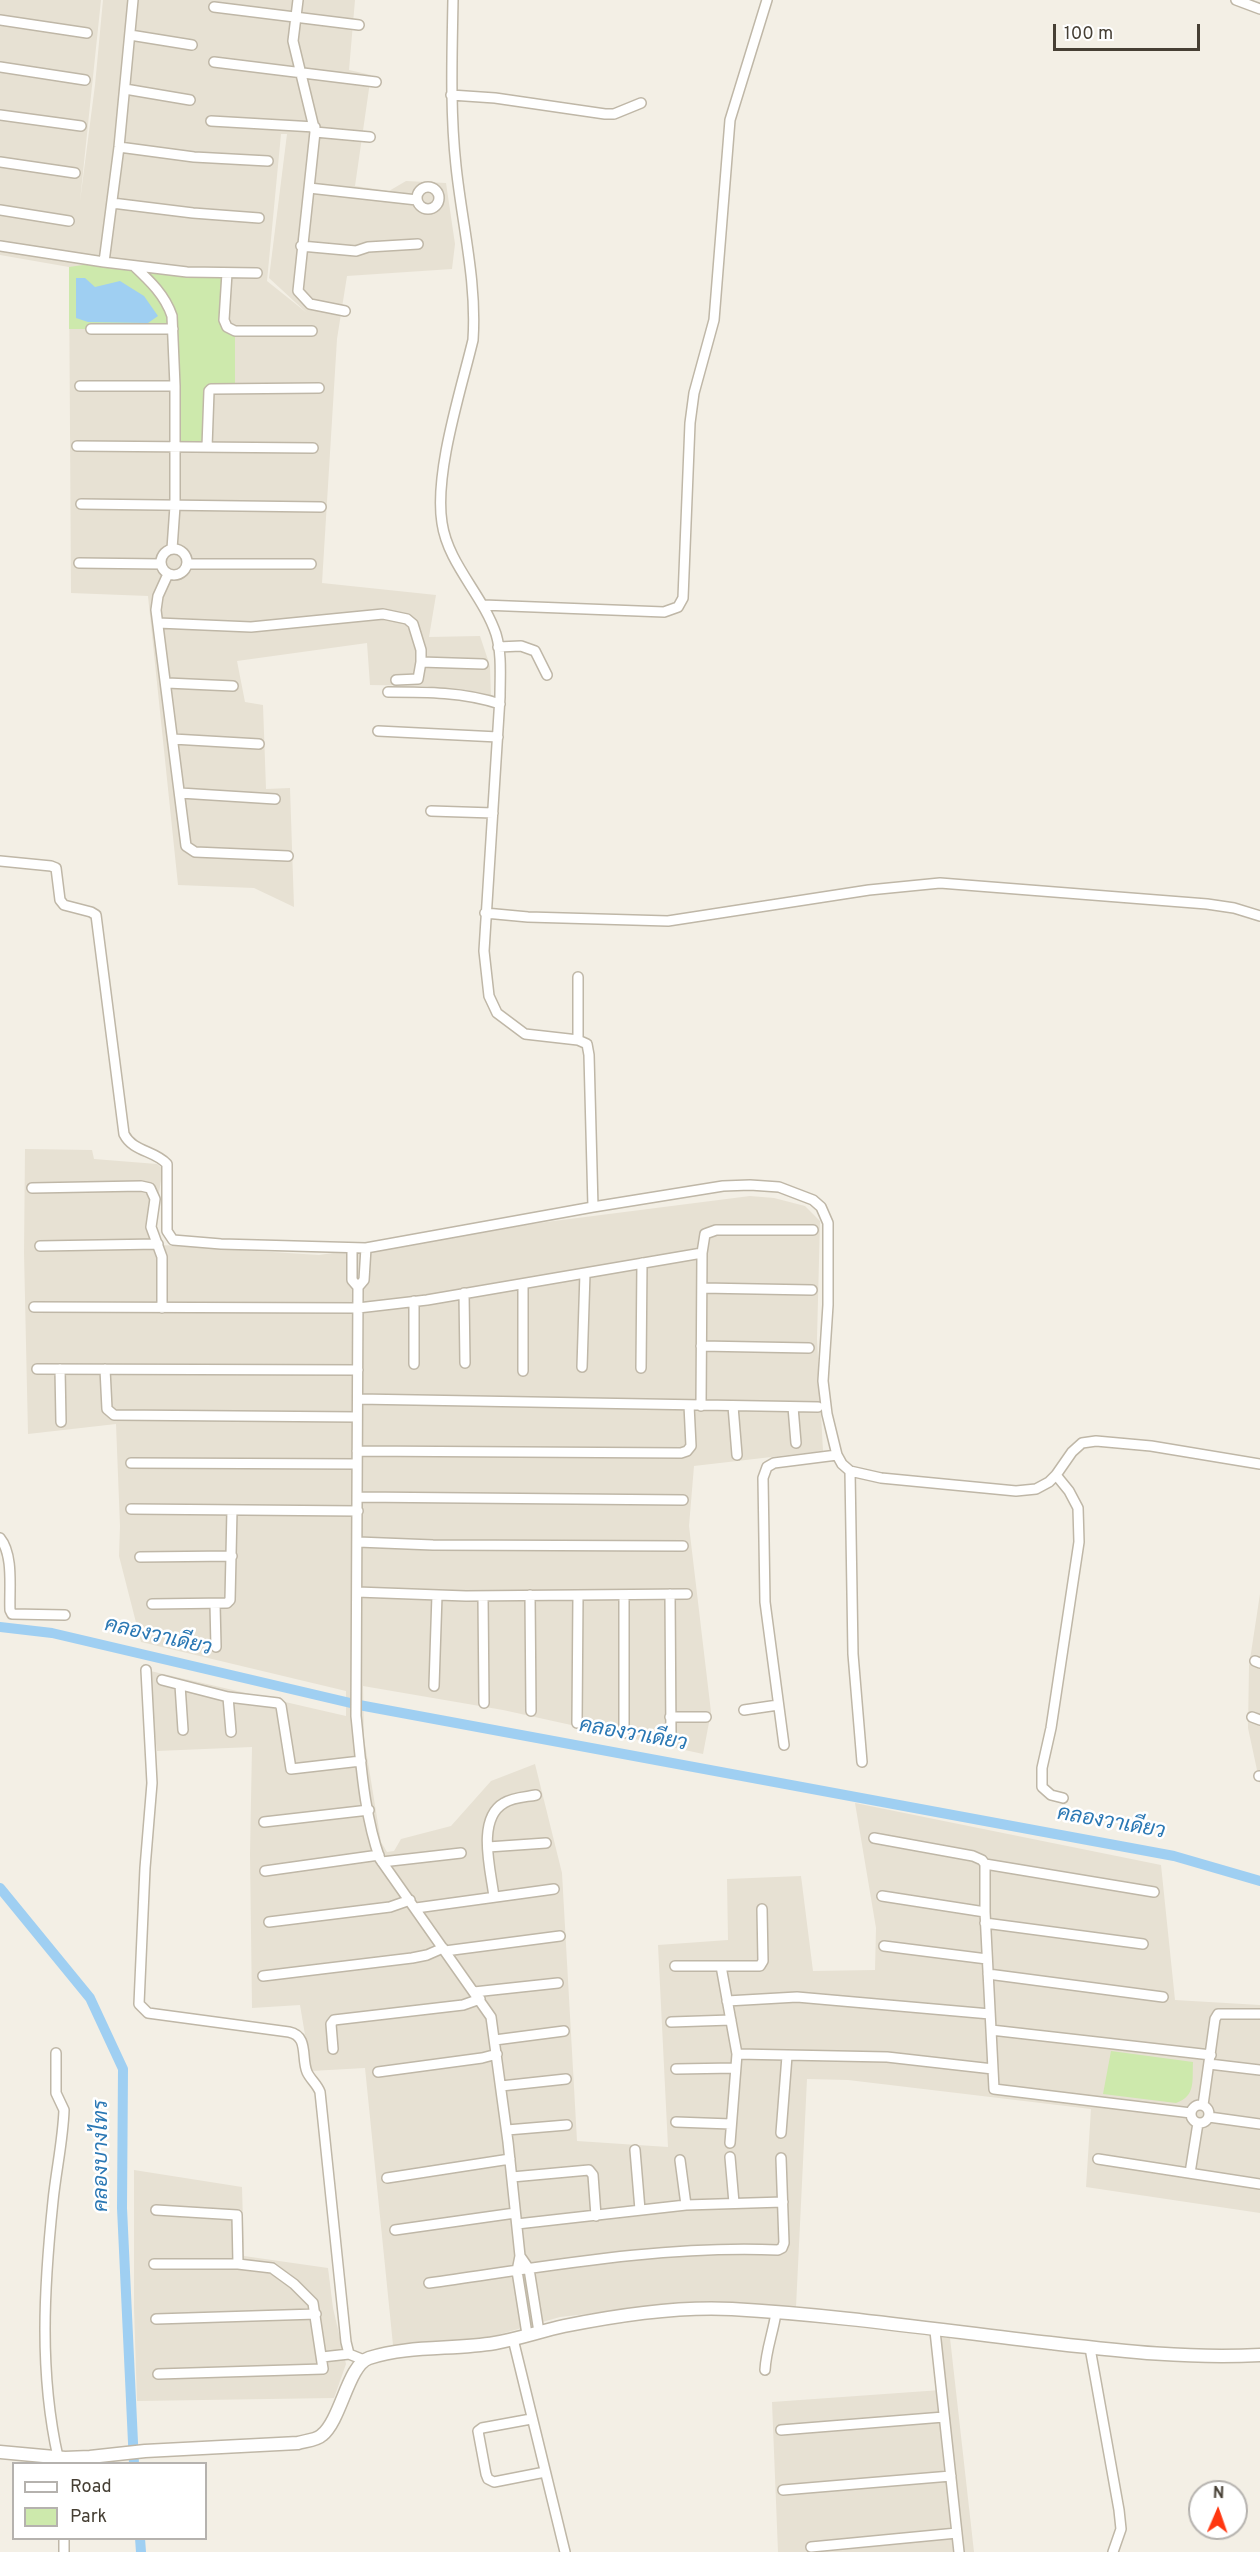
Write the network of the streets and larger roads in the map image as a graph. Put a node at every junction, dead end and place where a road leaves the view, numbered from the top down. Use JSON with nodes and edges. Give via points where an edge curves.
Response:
{"nodes":[{"id":1,"x":133,"y":0,"type":"edge"},
{"id":2,"x":298,"y":0,"type":"edge"},
{"id":3,"x":453,"y":0,"type":"edge"},
{"id":4,"x":767,"y":0,"type":"edge"},
{"id":5,"x":1236,"y":0,"type":"edge"},
{"id":6,"x":214,"y":7,"type":"dead end"},
{"id":7,"x":1260,"y":9,"type":"edge"},
{"id":8,"x":295,"y":17,"type":"junction"},
{"id":9,"x":0,"y":20,"type":"edge"},
{"id":10,"x":359,"y":25,"type":"dead end"},
{"id":11,"x":87,"y":33,"type":"dead end"},
{"id":12,"x":130,"y":35,"type":"junction"},
{"id":13,"x":192,"y":45,"type":"dead end"},
{"id":14,"x":214,"y":62,"type":"dead end"},
{"id":15,"x":0,"y":67,"type":"edge"},
{"id":16,"x":300,"y":74,"type":"junction"},
{"id":17,"x":85,"y":80,"type":"dead end"},
{"id":18,"x":376,"y":82,"type":"dead end"},
{"id":19,"x":125,"y":89,"type":"junction"},
{"id":20,"x":452,"y":95,"type":"junction"},
{"id":21,"x":190,"y":100,"type":"dead end"},
{"id":22,"x":641,"y":103,"type":"dead end"},
{"id":23,"x":0,"y":115,"type":"edge"},
{"id":24,"x":211,"y":121,"type":"dead end"},
{"id":25,"x":81,"y":126,"type":"dead end"},
{"id":26,"x":315,"y":129,"type":"junction"},
{"id":27,"x":370,"y":137,"type":"dead end"},
{"id":28,"x":119,"y":147,"type":"junction"},
{"id":29,"x":268,"y":161,"type":"dead end"},
{"id":30,"x":0,"y":162,"type":"edge"},
{"id":31,"x":75,"y":173,"type":"dead end"},
{"id":32,"x":309,"y":188,"type":"junction"},
{"id":33,"x":460,"y":195,"type":"junction"},
{"id":34,"x":440,"y":196,"type":"junction"},
{"id":35,"x":417,"y":200,"type":"junction"},
{"id":36,"x":112,"y":203,"type":"junction"},
{"id":37,"x":0,"y":210,"type":"edge"},
{"id":38,"x":259,"y":218,"type":"dead end"},
{"id":39,"x":69,"y":221,"type":"dead end"},
{"id":40,"x":418,"y":244,"type":"dead end"},
{"id":41,"x":0,"y":246,"type":"edge"},
{"id":42,"x":301,"y":246,"type":"junction"},
{"id":43,"x":104,"y":262,"type":"junction"},
{"id":44,"x":134,"y":266,"type":"junction"},
{"id":45,"x":227,"y":273,"type":"junction"},
{"id":46,"x":257,"y":273,"type":"dead end"},
{"id":47,"x":345,"y":311,"type":"dead end"},
{"id":48,"x":91,"y":329,"type":"dead end"},
{"id":49,"x":173,"y":329,"type":"junction"},
{"id":50,"x":312,"y":330,"type":"dead end"},
{"id":51,"x":80,"y":386,"type":"dead end"},
{"id":52,"x":175,"y":386,"type":"junction"},
{"id":53,"x":319,"y":388,"type":"dead end"},
{"id":54,"x":77,"y":446,"type":"dead end"},
{"id":55,"x":174,"y":446,"type":"junction"},
{"id":56,"x":207,"y":447,"type":"junction"},
{"id":57,"x":314,"y":448,"type":"dead end"},
{"id":58,"x":81,"y":504,"type":"dead end"},
{"id":59,"x":175,"y":506,"type":"junction"},
{"id":60,"x":321,"y":507,"type":"dead end"},
{"id":61,"x":172,"y":549,"type":"junction"},
{"id":62,"x":79,"y":563,"type":"dead end"},
{"id":63,"x":160,"y":564,"type":"junction"},
{"id":64,"x":187,"y":564,"type":"junction"},
{"id":65,"x":311,"y":564,"type":"dead end"},
{"id":66,"x":168,"y":574,"type":"junction"},
{"id":67,"x":483,"y":605,"type":"junction"},
{"id":68,"x":158,"y":624,"type":"junction"},
{"id":69,"x":498,"y":647,"type":"junction"},
{"id":70,"x":421,"y":662,"type":"junction"},
{"id":71,"x":483,"y":664,"type":"dead end"},
{"id":72,"x":547,"y":675,"type":"dead end"},
{"id":73,"x":396,"y":680,"type":"dead end"},
{"id":74,"x":167,"y":683,"type":"junction"},
{"id":75,"x":233,"y":686,"type":"dead end"},
{"id":76,"x":388,"y":692,"type":"dead end"},
{"id":77,"x":500,"y":704,"type":"junction"},
{"id":78,"x":378,"y":731,"type":"dead end"},
{"id":79,"x":498,"y":737,"type":"junction"},
{"id":80,"x":173,"y":739,"type":"junction"},
{"id":81,"x":259,"y":744,"type":"dead end"},
{"id":82,"x":180,"y":794,"type":"junction"},
{"id":83,"x":275,"y":799,"type":"dead end"},
{"id":84,"x":431,"y":811,"type":"dead end"},
{"id":85,"x":493,"y":813,"type":"junction"},
{"id":86,"x":288,"y":856,"type":"dead end"},
{"id":87,"x":0,"y":861,"type":"edge"},
{"id":88,"x":485,"y":913,"type":"junction"},
{"id":89,"x":1260,"y":916,"type":"edge"},
{"id":90,"x":578,"y":977,"type":"dead end"},
{"id":91,"x":578,"y":1040,"type":"junction"},
{"id":92,"x":32,"y":1188,"type":"dead end"},
{"id":93,"x":593,"y":1207,"type":"junction"},
{"id":94,"x":813,"y":1230,"type":"dead end"},
{"id":95,"x":158,"y":1244,"type":"junction"},
{"id":96,"x":40,"y":1246,"type":"dead end"},
{"id":97,"x":352,"y":1248,"type":"junction"},
{"id":98,"x":366,"y":1248,"type":"junction"},
{"id":99,"x":702,"y":1253,"type":"junction"},
{"id":100,"x":642,"y":1263,"type":"junction"},
{"id":101,"x":585,"y":1273,"type":"junction"},
{"id":102,"x":523,"y":1284,"type":"junction"},
{"id":103,"x":358,"y":1287,"type":"junction"},
{"id":104,"x":702,"y":1288,"type":"junction"},
{"id":105,"x":812,"y":1290,"type":"dead end"},
{"id":106,"x":464,"y":1293,"type":"junction"},
{"id":107,"x":414,"y":1301,"type":"junction"},
{"id":108,"x":34,"y":1307,"type":"dead end"},
{"id":109,"x":162,"y":1308,"type":"junction"},
{"id":110,"x":358,"y":1308,"type":"junction"},
{"id":111,"x":701,"y":1346,"type":"junction"},
{"id":112,"x":809,"y":1348,"type":"dead end"},
{"id":113,"x":465,"y":1363,"type":"dead end"},
{"id":114,"x":414,"y":1364,"type":"dead end"},
{"id":115,"x":582,"y":1367,"type":"dead end"},
{"id":116,"x":641,"y":1368,"type":"dead end"},
{"id":117,"x":37,"y":1369,"type":"dead end"},
{"id":118,"x":60,"y":1369,"type":"junction"},
{"id":119,"x":105,"y":1369,"type":"junction"},
{"id":120,"x":358,"y":1370,"type":"junction"},
{"id":121,"x":523,"y":1371,"type":"dead end"},
{"id":122,"x":358,"y":1399,"type":"junction"},
{"id":123,"x":689,"y":1405,"type":"junction"},
{"id":124,"x":701,"y":1406,"type":"junction"},
{"id":125,"x":733,"y":1406,"type":"junction"},
{"id":126,"x":793,"y":1407,"type":"junction"},
{"id":127,"x":818,"y":1407,"type":"dead end"},
{"id":128,"x":357,"y":1417,"type":"junction"},
{"id":129,"x":61,"y":1422,"type":"dead end"},
{"id":130,"x":796,"y":1443,"type":"dead end"},
{"id":131,"x":357,"y":1450,"type":"junction"},
{"id":132,"x":736,"y":1455,"type":"dead end"},
{"id":133,"x":837,"y":1455,"type":"junction"},
{"id":134,"x":131,"y":1463,"type":"dead end"},
{"id":135,"x":357,"y":1464,"type":"junction"},
{"id":136,"x":1260,"y":1464,"type":"edge"},
{"id":137,"x":850,"y":1472,"type":"junction"},
{"id":138,"x":1056,"y":1475,"type":"junction"},
{"id":139,"x":358,"y":1497,"type":"junction"},
{"id":140,"x":683,"y":1500,"type":"dead end"},
{"id":141,"x":131,"y":1509,"type":"dead end"},
{"id":142,"x":232,"y":1510,"type":"junction"},
{"id":143,"x":358,"y":1511,"type":"junction"},
{"id":144,"x":0,"y":1538,"type":"edge"},
{"id":145,"x":358,"y":1542,"type":"junction"},
{"id":146,"x":683,"y":1546,"type":"dead end"},
{"id":147,"x":232,"y":1556,"type":"junction"},
{"id":148,"x":141,"y":1557,"type":"dead end"},
{"id":149,"x":357,"y":1592,"type":"junction"},
{"id":150,"x":670,"y":1594,"type":"junction"},
{"id":151,"x":687,"y":1594,"type":"dead end"},
{"id":152,"x":437,"y":1595,"type":"junction"},
{"id":153,"x":530,"y":1595,"type":"junction"},
{"id":154,"x":578,"y":1595,"type":"junction"},
{"id":155,"x":624,"y":1595,"type":"junction"},
{"id":156,"x":483,"y":1596,"type":"junction"},
{"id":157,"x":152,"y":1604,"type":"dead end"},
{"id":158,"x":215,"y":1604,"type":"junction"},
{"id":159,"x":65,"y":1615,"type":"dead end"},
{"id":160,"x":216,"y":1647,"type":"dead end"},
{"id":161,"x":146,"y":1670,"type":"dead end"},
{"id":162,"x":162,"y":1680,"type":"dead end"},
{"id":163,"x":180,"y":1684,"type":"junction"},
{"id":164,"x":434,"y":1686,"type":"dead end"},
{"id":165,"x":228,"y":1697,"type":"junction"},
{"id":166,"x":484,"y":1703,"type":"dead end"},
{"id":167,"x":778,"y":1706,"type":"junction"},
{"id":168,"x":744,"y":1710,"type":"dead end"},
{"id":169,"x":531,"y":1711,"type":"dead end"},
{"id":170,"x":670,"y":1717,"type":"junction"},
{"id":171,"x":706,"y":1717,"type":"dead end"},
{"id":172,"x":577,"y":1723,"type":"dead end"},
{"id":173,"x":183,"y":1730,"type":"dead end"},
{"id":174,"x":231,"y":1732,"type":"dead end"},
{"id":175,"x":624,"y":1733,"type":"dead end"},
{"id":176,"x":670,"y":1736,"type":"dead end"},
{"id":177,"x":784,"y":1745,"type":"dead end"},
{"id":178,"x":361,"y":1761,"type":"junction"},
{"id":179,"x":862,"y":1762,"type":"dead end"},
{"id":180,"x":536,"y":1795,"type":"dead end"},
{"id":181,"x":1063,"y":1798,"type":"dead end"},
{"id":182,"x":369,"y":1810,"type":"junction"},
{"id":183,"x":264,"y":1822,"type":"dead end"},
{"id":184,"x":874,"y":1838,"type":"dead end"},
{"id":185,"x":546,"y":1843,"type":"dead end"},
{"id":186,"x":488,"y":1847,"type":"junction"},
{"id":187,"x":461,"y":1853,"type":"dead end"},
{"id":188,"x":381,"y":1858,"type":"junction"},
{"id":189,"x":985,"y":1864,"type":"junction"},
{"id":190,"x":265,"y":1870,"type":"dead end"},
{"id":191,"x":554,"y":1889,"type":"dead end"},
{"id":192,"x":1154,"y":1892,"type":"dead end"},
{"id":193,"x":882,"y":1896,"type":"dead end"},
{"id":194,"x":494,"y":1897,"type":"junction"},
{"id":195,"x":413,"y":1904,"type":"junction"},
{"id":196,"x":762,"y":1910,"type":"dead end"},
{"id":197,"x":985,"y":1912,"type":"junction"},
{"id":198,"x":269,"y":1922,"type":"dead end"},
{"id":199,"x":985,"y":1923,"type":"junction"},
{"id":200,"x":560,"y":1936,"type":"dead end"},
{"id":201,"x":1143,"y":1944,"type":"dead end"},
{"id":202,"x":884,"y":1946,"type":"dead end"},
{"id":203,"x":444,"y":1949,"type":"junction"},
{"id":204,"x":987,"y":1959,"type":"junction"},
{"id":205,"x":675,"y":1966,"type":"dead end"},
{"id":206,"x":721,"y":1966,"type":"junction"},
{"id":207,"x":988,"y":1974,"type":"junction"},
{"id":208,"x":263,"y":1976,"type":"dead end"},
{"id":209,"x":558,"y":1983,"type":"dead end"},
{"id":210,"x":477,"y":1995,"type":"junction"},
{"id":211,"x":1162,"y":1997,"type":"dead end"},
{"id":212,"x":728,"y":2001,"type":"junction"},
{"id":213,"x":990,"y":2014,"type":"junction"},
{"id":214,"x":1260,"y":2014,"type":"edge"},
{"id":215,"x":731,"y":2020,"type":"junction"},
{"id":216,"x":671,"y":2022,"type":"dead end"},
{"id":217,"x":991,"y":2030,"type":"junction"},
{"id":218,"x":564,"y":2031,"type":"dead end"},
{"id":219,"x":495,"y":2040,"type":"junction"},
{"id":220,"x":333,"y":2049,"type":"dead end"},
{"id":221,"x":56,"y":2053,"type":"dead end"},
{"id":222,"x":497,"y":2054,"type":"junction"},
{"id":223,"x":737,"y":2054,"type":"junction"},
{"id":224,"x":787,"y":2056,"type":"junction"},
{"id":225,"x":1210,"y":2060,"type":"junction"},
{"id":226,"x":735,"y":2068,"type":"junction"},
{"id":227,"x":676,"y":2069,"type":"dead end"},
{"id":228,"x":993,"y":2069,"type":"junction"},
{"id":229,"x":1260,"y":2070,"type":"edge"},
{"id":230,"x":378,"y":2072,"type":"dead end"},
{"id":231,"x":566,"y":2079,"type":"dead end"},
{"id":232,"x":501,"y":2086,"type":"junction"},
{"id":233,"x":1203,"y":2105,"type":"junction"},
{"id":234,"x":1191,"y":2113,"type":"junction"},
{"id":235,"x":1209,"y":2117,"type":"junction"},
{"id":236,"x":676,"y":2122,"type":"dead end"},
{"id":237,"x":1198,"y":2123,"type":"junction"},
{"id":238,"x":731,"y":2124,"type":"junction"},
{"id":239,"x":1260,"y":2124,"type":"edge"},
{"id":240,"x":567,"y":2125,"type":"dead end"},
{"id":241,"x":507,"y":2130,"type":"junction"},
{"id":242,"x":781,"y":2133,"type":"dead end"},
{"id":243,"x":730,"y":2143,"type":"dead end"},
{"id":244,"x":635,"y":2150,"type":"dead end"},
{"id":245,"x":730,"y":2157,"type":"dead end"},
{"id":246,"x":781,"y":2158,"type":"dead end"},
{"id":247,"x":510,"y":2159,"type":"junction"},
{"id":248,"x":1098,"y":2159,"type":"dead end"},
{"id":249,"x":680,"y":2160,"type":"dead end"},
{"id":250,"x":1190,"y":2173,"type":"junction"},
{"id":251,"x":512,"y":2177,"type":"junction"},
{"id":252,"x":387,"y":2178,"type":"dead end"},
{"id":253,"x":1260,"y":2184,"type":"edge"},
{"id":254,"x":783,"y":2202,"type":"junction"},
{"id":255,"x":734,"y":2203,"type":"junction"},
{"id":256,"x":686,"y":2205,"type":"junction"},
{"id":257,"x":156,"y":2210,"type":"dead end"},
{"id":258,"x":640,"y":2210,"type":"junction"},
{"id":259,"x":515,"y":2213,"type":"junction"},
{"id":260,"x":596,"y":2216,"type":"junction"},
{"id":261,"x":517,"y":2224,"type":"junction"},
{"id":262,"x":395,"y":2230,"type":"dead end"},
{"id":263,"x":520,"y":2256,"type":"junction"},
{"id":264,"x":154,"y":2264,"type":"dead end"},
{"id":265,"x":238,"y":2264,"type":"junction"},
{"id":266,"x":529,"y":2269,"type":"junction"},
{"id":267,"x":517,"y":2271,"type":"junction"},
{"id":268,"x":429,"y":2283,"type":"dead end"},
{"id":269,"x":776,"y":2313,"type":"junction"},
{"id":270,"x":316,"y":2314,"type":"junction"},
{"id":271,"x":156,"y":2319,"type":"dead end"},
{"id":272,"x":935,"y":2331,"type":"junction"},
{"id":273,"x":533,"y":2333,"type":"junction"},
{"id":274,"x":513,"y":2339,"type":"junction"},
{"id":275,"x":1090,"y":2348,"type":"junction"},
{"id":276,"x":349,"y":2354,"type":"junction"},
{"id":277,"x":1260,"y":2355,"type":"edge"},
{"id":278,"x":322,"y":2356,"type":"junction"},
{"id":279,"x":364,"y":2360,"type":"junction"},
{"id":280,"x":765,"y":2370,"type":"dead end"},
{"id":281,"x":158,"y":2374,"type":"dead end"},
{"id":282,"x":944,"y":2417,"type":"junction"},
{"id":283,"x":531,"y":2419,"type":"junction"},
{"id":284,"x":781,"y":2430,"type":"dead end"},
{"id":285,"x":0,"y":2452,"type":"edge"},
{"id":286,"x":63,"y":2459,"type":"edge"},
{"id":287,"x":544,"y":2472,"type":"junction"},
{"id":288,"x":951,"y":2476,"type":"junction"},
{"id":289,"x":783,"y":2490,"type":"dead end"},
{"id":290,"x":957,"y":2533,"type":"junction"},
{"id":291,"x":811,"y":2547,"type":"dead end"},
{"id":292,"x":565,"y":2552,"type":"edge"},
{"id":293,"x":959,"y":2552,"type":"edge"},
{"id":294,"x":1113,"y":2552,"type":"edge"}],
"edges":[{"from":1,"to":12,"type":"street"},
{"from":2,"to":8,"type":"street"},
{"from":3,"to":20,"type":"street"},
{"from":4,"to":67,"type":"street","via":[[729,129],[715,314],[690,423],[683,598],[678,607],[664,612]]},
{"from":5,"to":7,"type":"street"},
{"from":6,"to":8,"type":"street"},
{"from":8,"to":10,"type":"street"},
{"from":8,"to":16,"type":"street","via":[[293,41]]},
{"from":9,"to":11,"type":"street"},
{"from":12,"to":13,"type":"street"},
{"from":12,"to":19,"type":"street"},
{"from":14,"to":16,"type":"street"},
{"from":15,"to":17,"type":"street"},
{"from":16,"to":18,"type":"street"},
{"from":16,"to":26,"type":"street"},
{"from":19,"to":21,"type":"street"},
{"from":19,"to":28,"type":"street"},
{"from":20,"to":22,"type":"street","via":[[605,114]]},
{"from":20,"to":33,"type":"street"},
{"from":23,"to":25,"type":"street"},
{"from":24,"to":26,"type":"street"},
{"from":26,"to":27,"type":"street"},
{"from":26,"to":32,"type":"street"},
{"from":28,"to":29,"type":"street","via":[[194,158]]},
{"from":28,"to":36,"type":"street"},
{"from":30,"to":31,"type":"street"},
{"from":32,"to":35,"type":"street"},
{"from":32,"to":42,"type":"street"},
{"from":33,"to":34,"type":"street"},
{"from":33,"to":67,"type":"street","via":[[474,323],[442,476],[442,524],[462,571]]},
{"from":34,"to":35,"type":"street","via":[[430,209],[424,209]]},
{"from":34,"to":35,"type":"street","via":[[433,187],[426,186],[417,194]]},
{"from":36,"to":38,"type":"street"},
{"from":36,"to":43,"type":"street"},
{"from":37,"to":39,"type":"street"},
{"from":40,"to":42,"type":"street","via":[[356,250]]},
{"from":41,"to":43,"type":"street"},
{"from":42,"to":47,"type":"street","via":[[297,291],[310,304]]},
{"from":43,"to":44,"type":"street"},
{"from":44,"to":45,"type":"street"},
{"from":44,"to":49,"type":"street","via":[[155,286],[168,306]]},
{"from":45,"to":46,"type":"street"},
{"from":45,"to":50,"type":"street","via":[[227,327],[235,331]]},
{"from":48,"to":49,"type":"street"},
{"from":49,"to":52,"type":"street"},
{"from":51,"to":52,"type":"street"},
{"from":52,"to":55,"type":"street"},
{"from":53,"to":56,"type":"street","via":[[211,389]]},
{"from":54,"to":55,"type":"street"},
{"from":55,"to":56,"type":"street"},
{"from":55,"to":59,"type":"street"},
{"from":56,"to":57,"type":"street"},
{"from":58,"to":59,"type":"street"},
{"from":59,"to":60,"type":"street"},
{"from":59,"to":61,"type":"street"},
{"from":61,"to":63,"type":"street","via":[[164,554]]},
{"from":61,"to":64,"type":"street","via":[[180,551]]},
{"from":62,"to":63,"type":"street"},
{"from":63,"to":66,"type":"street"},
{"from":64,"to":65,"type":"street"},
{"from":64,"to":66,"type":"street","via":[[180,574]]},
{"from":66,"to":68,"type":"street","via":[[158,596]]},
{"from":67,"to":69,"type":"street"},
{"from":68,"to":70,"type":"street","via":[[251,627],[383,614],[413,624]]},
{"from":68,"to":74,"type":"street"},
{"from":69,"to":72,"type":"street","via":[[521,646],[535,651]]},
{"from":69,"to":77,"type":"street"},
{"from":70,"to":71,"type":"street"},
{"from":70,"to":73,"type":"street","via":[[418,679]]},
{"from":74,"to":75,"type":"street"},
{"from":74,"to":80,"type":"street"},
{"from":76,"to":77,"type":"street","via":[[437,693]]},
{"from":77,"to":79,"type":"street"},
{"from":78,"to":79,"type":"street"},
{"from":79,"to":85,"type":"street"},
{"from":80,"to":81,"type":"street"},
{"from":80,"to":82,"type":"street"},
{"from":82,"to":83,"type":"street"},
{"from":82,"to":86,"type":"street","via":[[186,846],[190,849]]},
{"from":84,"to":85,"type":"street"},
{"from":85,"to":88,"type":"street"},
{"from":87,"to":97,"type":"street","via":[[56,868],[60,900],[69,908],[91,912],[99,921],[124,1134],[135,1147],[167,1164],[168,1237],[221,1244]]},
{"from":88,"to":89,"type":"street","via":[[668,921],[940,883],[1207,904]]},
{"from":88,"to":91,"type":"street","via":[[489,996],[497,1013],[525,1034]]},
{"from":90,"to":91,"type":"street"},
{"from":91,"to":93,"type":"street","via":[[586,1044],[589,1055]]},
{"from":92,"to":95,"type":"street","via":[[150,1188],[154,1200],[151,1227]]},
{"from":93,"to":98,"type":"street"},
{"from":93,"to":133,"type":"street","via":[[750,1185],[779,1188],[813,1200],[821,1207],[828,1224],[823,1381]]},
{"from":94,"to":99,"type":"street","via":[[710,1231],[702,1242]]},
{"from":95,"to":96,"type":"street"},
{"from":95,"to":109,"type":"street","via":[[162,1257]]},
{"from":97,"to":98,"type":"street"},
{"from":97,"to":103,"type":"street","via":[[351,1280]]},
{"from":98,"to":103,"type":"street","via":[[364,1280]]},
{"from":99,"to":100,"type":"street"},
{"from":99,"to":104,"type":"street"},
{"from":100,"to":101,"type":"street"},
{"from":100,"to":116,"type":"street"},
{"from":101,"to":102,"type":"street"},
{"from":101,"to":115,"type":"street"},
{"from":102,"to":106,"type":"street"},
{"from":102,"to":121,"type":"street"},
{"from":103,"to":110,"type":"street"},
{"from":104,"to":105,"type":"street"},
{"from":104,"to":111,"type":"street"},
{"from":106,"to":107,"type":"street"},
{"from":106,"to":113,"type":"street"},
{"from":107,"to":110,"type":"street"},
{"from":107,"to":114,"type":"street"},
{"from":108,"to":109,"type":"street"},
{"from":109,"to":110,"type":"street"},
{"from":110,"to":120,"type":"street"},
{"from":111,"to":112,"type":"street"},
{"from":111,"to":124,"type":"street"},
{"from":117,"to":118,"type":"street"},
{"from":118,"to":119,"type":"street"},
{"from":118,"to":129,"type":"street"},
{"from":119,"to":120,"type":"street"},
{"from":119,"to":128,"type":"street","via":[[107,1409],[114,1415]]},
{"from":120,"to":122,"type":"street"},
{"from":122,"to":123,"type":"street"},
{"from":122,"to":128,"type":"street"},
{"from":123,"to":124,"type":"street"},
{"from":123,"to":131,"type":"street","via":[[690,1446],[681,1453]]},
{"from":124,"to":125,"type":"street"},
{"from":125,"to":126,"type":"street"},
{"from":125,"to":132,"type":"street"},
{"from":126,"to":127,"type":"street"},
{"from":126,"to":130,"type":"street"},
{"from":128,"to":131,"type":"street"},
{"from":131,"to":135,"type":"street"},
{"from":133,"to":137,"type":"street"},
{"from":133,"to":167,"type":"street","via":[[774,1463],[767,1467],[763,1478],[765,1602]]},
{"from":134,"to":135,"type":"street"},
{"from":135,"to":139,"type":"street"},
{"from":136,"to":138,"type":"street","via":[[1096,1441],[1082,1443]]},
{"from":137,"to":138,"type":"street","via":[[1016,1491],[1036,1489]]},
{"from":137,"to":179,"type":"street","via":[[853,1654]]},
{"from":138,"to":181,"type":"street","via":[[1078,1508],[1079,1542],[1042,1768],[1042,1787]]},
{"from":139,"to":140,"type":"street"},
{"from":139,"to":143,"type":"street"},
{"from":141,"to":142,"type":"street"},
{"from":142,"to":143,"type":"street"},
{"from":142,"to":147,"type":"street"},
{"from":143,"to":145,"type":"street"},
{"from":144,"to":159,"type":"street","via":[[8,1563],[12,1614]]},
{"from":145,"to":146,"type":"street"},
{"from":145,"to":149,"type":"street"},
{"from":147,"to":148,"type":"street"},
{"from":147,"to":158,"type":"street","via":[[230,1600]]},
{"from":149,"to":152,"type":"street"},
{"from":149,"to":178,"type":"street","via":[[356,1716]]},
{"from":150,"to":151,"type":"street"},
{"from":150,"to":155,"type":"street"},
{"from":150,"to":170,"type":"street"},
{"from":152,"to":156,"type":"street"},
{"from":152,"to":164,"type":"street"},
{"from":153,"to":154,"type":"street"},
{"from":153,"to":156,"type":"street"},
{"from":153,"to":169,"type":"street"},
{"from":154,"to":155,"type":"street"},
{"from":154,"to":172,"type":"street"},
{"from":155,"to":175,"type":"street"},
{"from":156,"to":166,"type":"street"},
{"from":157,"to":158,"type":"street"},
{"from":158,"to":160,"type":"street"},
{"from":161,"to":276,"type":"street","via":[[152,1784],[139,2004],[148,2013],[295,2033],[301,2040],[308,2074],[320,2092]]},
{"from":162,"to":163,"type":"street"},
{"from":163,"to":165,"type":"street"},
{"from":163,"to":173,"type":"street"},
{"from":165,"to":174,"type":"street"},
{"from":165,"to":178,"type":"street","via":[[281,1706],[291,1769]]},
{"from":167,"to":168,"type":"street"},
{"from":167,"to":177,"type":"street"},
{"from":170,"to":171,"type":"street"},
{"from":170,"to":176,"type":"street"},
{"from":178,"to":182,"type":"street"},
{"from":180,"to":186,"type":"street","via":[[511,1800],[495,1810],[486,1832]]},
{"from":182,"to":183,"type":"street"},
{"from":182,"to":188,"type":"street"},
{"from":184,"to":189,"type":"street","via":[[973,1856]]},
{"from":185,"to":186,"type":"street"},
{"from":186,"to":194,"type":"street"},
{"from":187,"to":188,"type":"street"},
{"from":188,"to":190,"type":"street"},
{"from":188,"to":195,"type":"street"},
{"from":189,"to":192,"type":"street"},
{"from":189,"to":197,"type":"street"},
{"from":191,"to":194,"type":"street"},
{"from":193,"to":197,"type":"street"},
{"from":194,"to":195,"type":"street"},
{"from":195,"to":198,"type":"street"},
{"from":195,"to":203,"type":"street"},
{"from":196,"to":206,"type":"street","via":[[763,1964]]},
{"from":197,"to":199,"type":"street"},
{"from":199,"to":201,"type":"street"},
{"from":199,"to":204,"type":"street"},
{"from":200,"to":203,"type":"street"},
{"from":202,"to":204,"type":"street"},
{"from":203,"to":208,"type":"street","via":[[412,1958]]},
{"from":203,"to":210,"type":"street"},
{"from":204,"to":207,"type":"street"},
{"from":205,"to":206,"type":"street"},
{"from":206,"to":212,"type":"street"},
{"from":207,"to":211,"type":"street"},
{"from":207,"to":213,"type":"street"},
{"from":209,"to":210,"type":"street"},
{"from":210,"to":219,"type":"street","via":[[491,2017]]},
{"from":210,"to":220,"type":"street","via":[[454,2006],[339,2019],[331,2024]]},
{"from":212,"to":213,"type":"street","via":[[797,1997]]},
{"from":212,"to":215,"type":"street"},
{"from":213,"to":217,"type":"street"},
{"from":214,"to":225,"type":"street","via":[[1218,2014]]},
{"from":215,"to":216,"type":"street"},
{"from":215,"to":223,"type":"street"},
{"from":217,"to":225,"type":"street"},
{"from":217,"to":228,"type":"street"},
{"from":218,"to":219,"type":"street"},
{"from":219,"to":222,"type":"street"},
{"from":221,"to":286,"type":"street","via":[[56,2093],[64,2110],[46,2268],[45,2382]]},
{"from":222,"to":230,"type":"street"},
{"from":222,"to":232,"type":"street"},
{"from":223,"to":224,"type":"street"},
{"from":223,"to":226,"type":"street"},
{"from":224,"to":228,"type":"street","via":[[887,2057]]},
{"from":224,"to":242,"type":"street"},
{"from":225,"to":229,"type":"street"},
{"from":225,"to":233,"type":"street"},
{"from":226,"to":227,"type":"street"},
{"from":226,"to":238,"type":"street"},
{"from":228,"to":234,"type":"street","via":[[993,2089]]},
{"from":231,"to":232,"type":"street"},
{"from":232,"to":241,"type":"street"},
{"from":233,"to":234,"type":"street","via":[[1195,2106]]},
{"from":233,"to":235,"type":"street"},
{"from":234,"to":237,"type":"street"},
{"from":235,"to":237,"type":"street"},
{"from":235,"to":239,"type":"street"},
{"from":236,"to":238,"type":"street"},
{"from":237,"to":250,"type":"street"},
{"from":238,"to":243,"type":"street"},
{"from":240,"to":241,"type":"street"},
{"from":241,"to":247,"type":"street"},
{"from":244,"to":258,"type":"street"},
{"from":245,"to":255,"type":"street"},
{"from":246,"to":254,"type":"street"},
{"from":247,"to":251,"type":"street"},
{"from":247,"to":252,"type":"street"},
{"from":248,"to":250,"type":"street"},
{"from":249,"to":256,"type":"street"},
{"from":250,"to":253,"type":"street"},
{"from":251,"to":259,"type":"street"},
{"from":251,"to":260,"type":"street","via":[[589,2170]]},
{"from":254,"to":255,"type":"street"},
{"from":254,"to":266,"type":"street","via":[[784,2243],[778,2250],[711,2250]]},
{"from":255,"to":256,"type":"street"},
{"from":256,"to":258,"type":"street"},
{"from":257,"to":265,"type":"street","via":[[237,2215]]},
{"from":258,"to":260,"type":"street"},
{"from":259,"to":261,"type":"street"},
{"from":259,"to":262,"type":"street"},
{"from":260,"to":261,"type":"street"},
{"from":261,"to":263,"type":"street"},
{"from":263,"to":266,"type":"street"},
{"from":263,"to":267,"type":"street"},
{"from":264,"to":265,"type":"street"},
{"from":265,"to":270,"type":"street","via":[[272,2268],[313,2303]]},
{"from":266,"to":267,"type":"street"},
{"from":266,"to":273,"type":"street"},
{"from":267,"to":268,"type":"street"},
{"from":267,"to":273,"type":"street"},
{"from":269,"to":272,"type":"street"},
{"from":269,"to":273,"type":"street","via":[[731,2309],[669,2311]]},
{"from":269,"to":280,"type":"street"},
{"from":270,"to":271,"type":"street"},
{"from":270,"to":278,"type":"street"},
{"from":272,"to":275,"type":"street"},
{"from":272,"to":282,"type":"street"},
{"from":273,"to":274,"type":"street"},
{"from":274,"to":279,"type":"street","via":[[402,2351]]},
{"from":274,"to":283,"type":"street"},
{"from":275,"to":277,"type":"street","via":[[1224,2357]]},
{"from":275,"to":294,"type":"street","via":[[1119,2510],[1121,2529]]},
{"from":276,"to":278,"type":"street"},
{"from":276,"to":279,"type":"street"},
{"from":278,"to":281,"type":"street","via":[[323,2369]]},
{"from":279,"to":286,"type":"street","via":[[322,2436],[298,2443]]},
{"from":282,"to":284,"type":"street"},
{"from":282,"to":288,"type":"street"},
{"from":283,"to":287,"type":"street"},
{"from":283,"to":287,"type":"street","via":[[478,2431],[486,2474],[494,2482]]},
{"from":285,"to":286,"type":"street"},
{"from":287,"to":292,"type":"street"},
{"from":288,"to":289,"type":"street"},
{"from":288,"to":290,"type":"street"},
{"from":290,"to":291,"type":"street"},
{"from":290,"to":293,"type":"street"}]}
